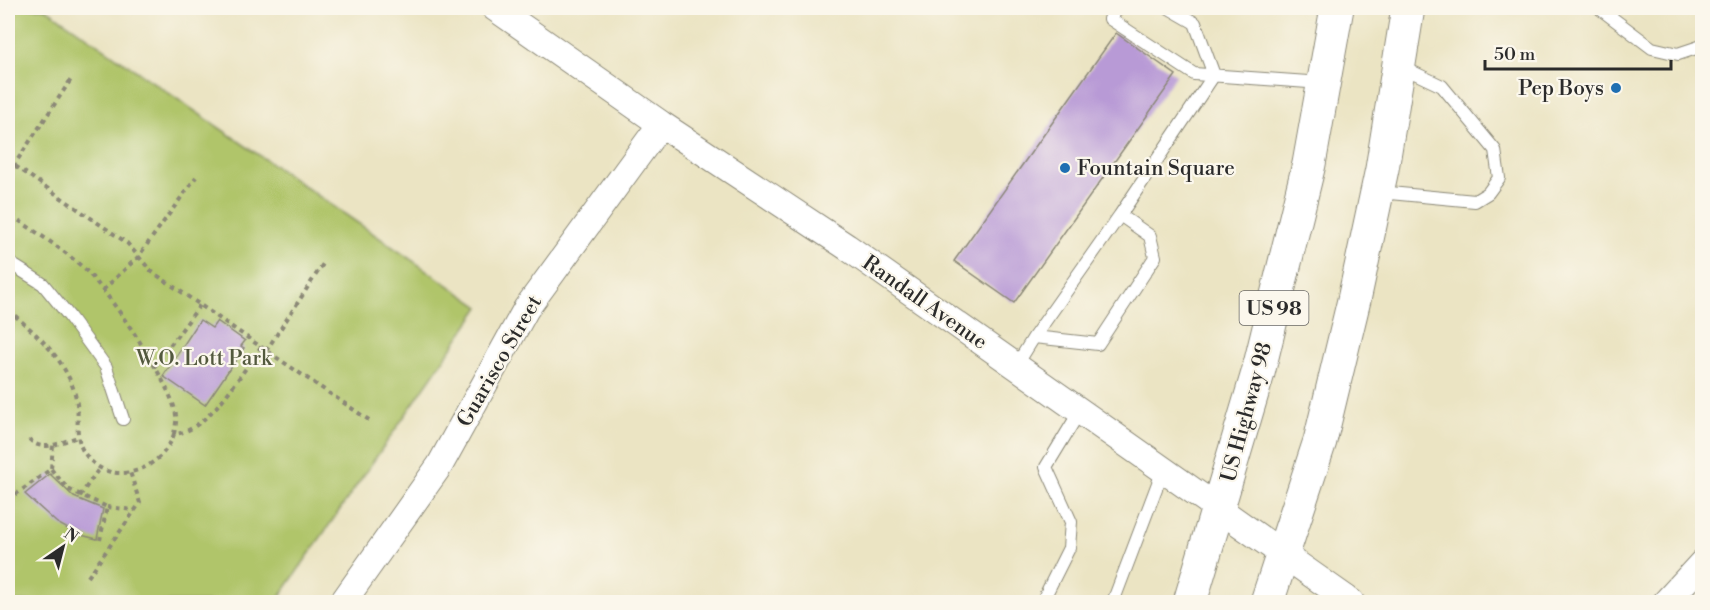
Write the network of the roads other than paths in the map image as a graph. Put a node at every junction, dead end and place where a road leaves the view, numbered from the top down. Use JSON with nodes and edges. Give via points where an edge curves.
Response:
{"nodes":[{"id":1,"x":495,"y":8,"type":"edge"},
{"id":2,"x":1118,"y":8,"type":"edge"},
{"id":3,"x":1169,"y":8,"type":"edge"},
{"id":4,"x":1337,"y":8,"type":"edge"},
{"id":5,"x":1408,"y":8,"type":"edge"},
{"id":6,"x":1599,"y":8,"type":"edge"},
{"id":7,"x":1702,"y":46,"type":"edge"},
{"id":8,"x":1399,"y":66,"type":"junction"},
{"id":9,"x":1214,"y":75,"type":"junction"},
{"id":10,"x":1323,"y":83,"type":"junction"},
{"id":11,"x":661,"y":124,"type":"junction"},
{"id":12,"x":1377,"y":192,"type":"junction"},
{"id":13,"x":1120,"y":215,"type":"junction"},
{"id":14,"x":8,"y":262,"type":"edge"},
{"id":15,"x":1035,"y":337,"type":"junction"},
{"id":16,"x":1016,"y":366,"type":"junction"},
{"id":17,"x":1080,"y":411,"type":"junction"},
{"id":18,"x":123,"y":419,"type":"dead end"},
{"id":19,"x":1163,"y":470,"type":"junction"},
{"id":20,"x":1220,"y":510,"type":"junction"},
{"id":21,"x":1283,"y":555,"type":"junction"},
{"id":22,"x":1702,"y":563,"type":"edge"},
{"id":23,"x":343,"y":603,"type":"edge"},
{"id":24,"x":1042,"y":603,"type":"edge"},
{"id":25,"x":1113,"y":603,"type":"edge"},
{"id":26,"x":1190,"y":603,"type":"edge"},
{"id":27,"x":1267,"y":603,"type":"edge"},
{"id":28,"x":1351,"y":603,"type":"edge"},
{"id":29,"x":1666,"y":603,"type":"edge"}],
"edges":[{"from":1,"to":11,"type":"street","name":"Randall Avenue"},
{"from":2,"to":9,"type":"lane","via":[[1110,18],[1129,32],[1194,74]]},
{"from":3,"to":9,"type":"lane","via":[[1195,23]]},
{"from":4,"to":10,"type":"main road","name":"US Highway 98","number":"US 98"},
{"from":5,"to":8,"type":"main road"},
{"from":6,"to":7,"type":"lane","via":[[1653,48],[1678,54]]},
{"from":8,"to":12,"type":"main road"},
{"from":8,"to":12,"type":"lane","via":[[1442,86],[1495,150],[1499,178],[1488,193],[1475,201]]},
{"from":9,"to":10,"type":"lane"},
{"from":9,"to":13,"type":"lane"},
{"from":10,"to":20,"type":"main road","name":"US Highway 98","number":"US 98","via":[[1309,164]]},
{"from":11,"to":16,"type":"street","name":"Randall Avenue","via":[[847,247]]},
{"from":11,"to":23,"type":"street","name":"Guarisco Street","via":[[526,309],[440,465]]},
{"from":12,"to":21,"type":"main road","via":[[1320,441]]},
{"from":13,"to":15,"type":"lane"},
{"from":13,"to":15,"type":"lane","via":[[1150,236],[1155,257],[1098,344]]},
{"from":14,"to":18,"type":"lane","via":[[43,284],[69,316],[106,367]]},
{"from":15,"to":16,"type":"lane"},
{"from":16,"to":17,"type":"street","name":"Randall Avenue"},
{"from":17,"to":19,"type":"street","name":"Randall Avenue"},
{"from":17,"to":24,"type":"lane","via":[[1046,467],[1071,522],[1069,548]]},
{"from":19,"to":20,"type":"street","name":"Randall Avenue"},
{"from":19,"to":25,"type":"lane"},
{"from":20,"to":21,"type":"street","name":"Randall Avenue"},
{"from":20,"to":26,"type":"main road","name":"US Highway 98","number":"US 98"},
{"from":21,"to":27,"type":"main road"},
{"from":21,"to":28,"type":"street","name":"Randall Avenue"},
{"from":22,"to":29,"type":"street"}]}
